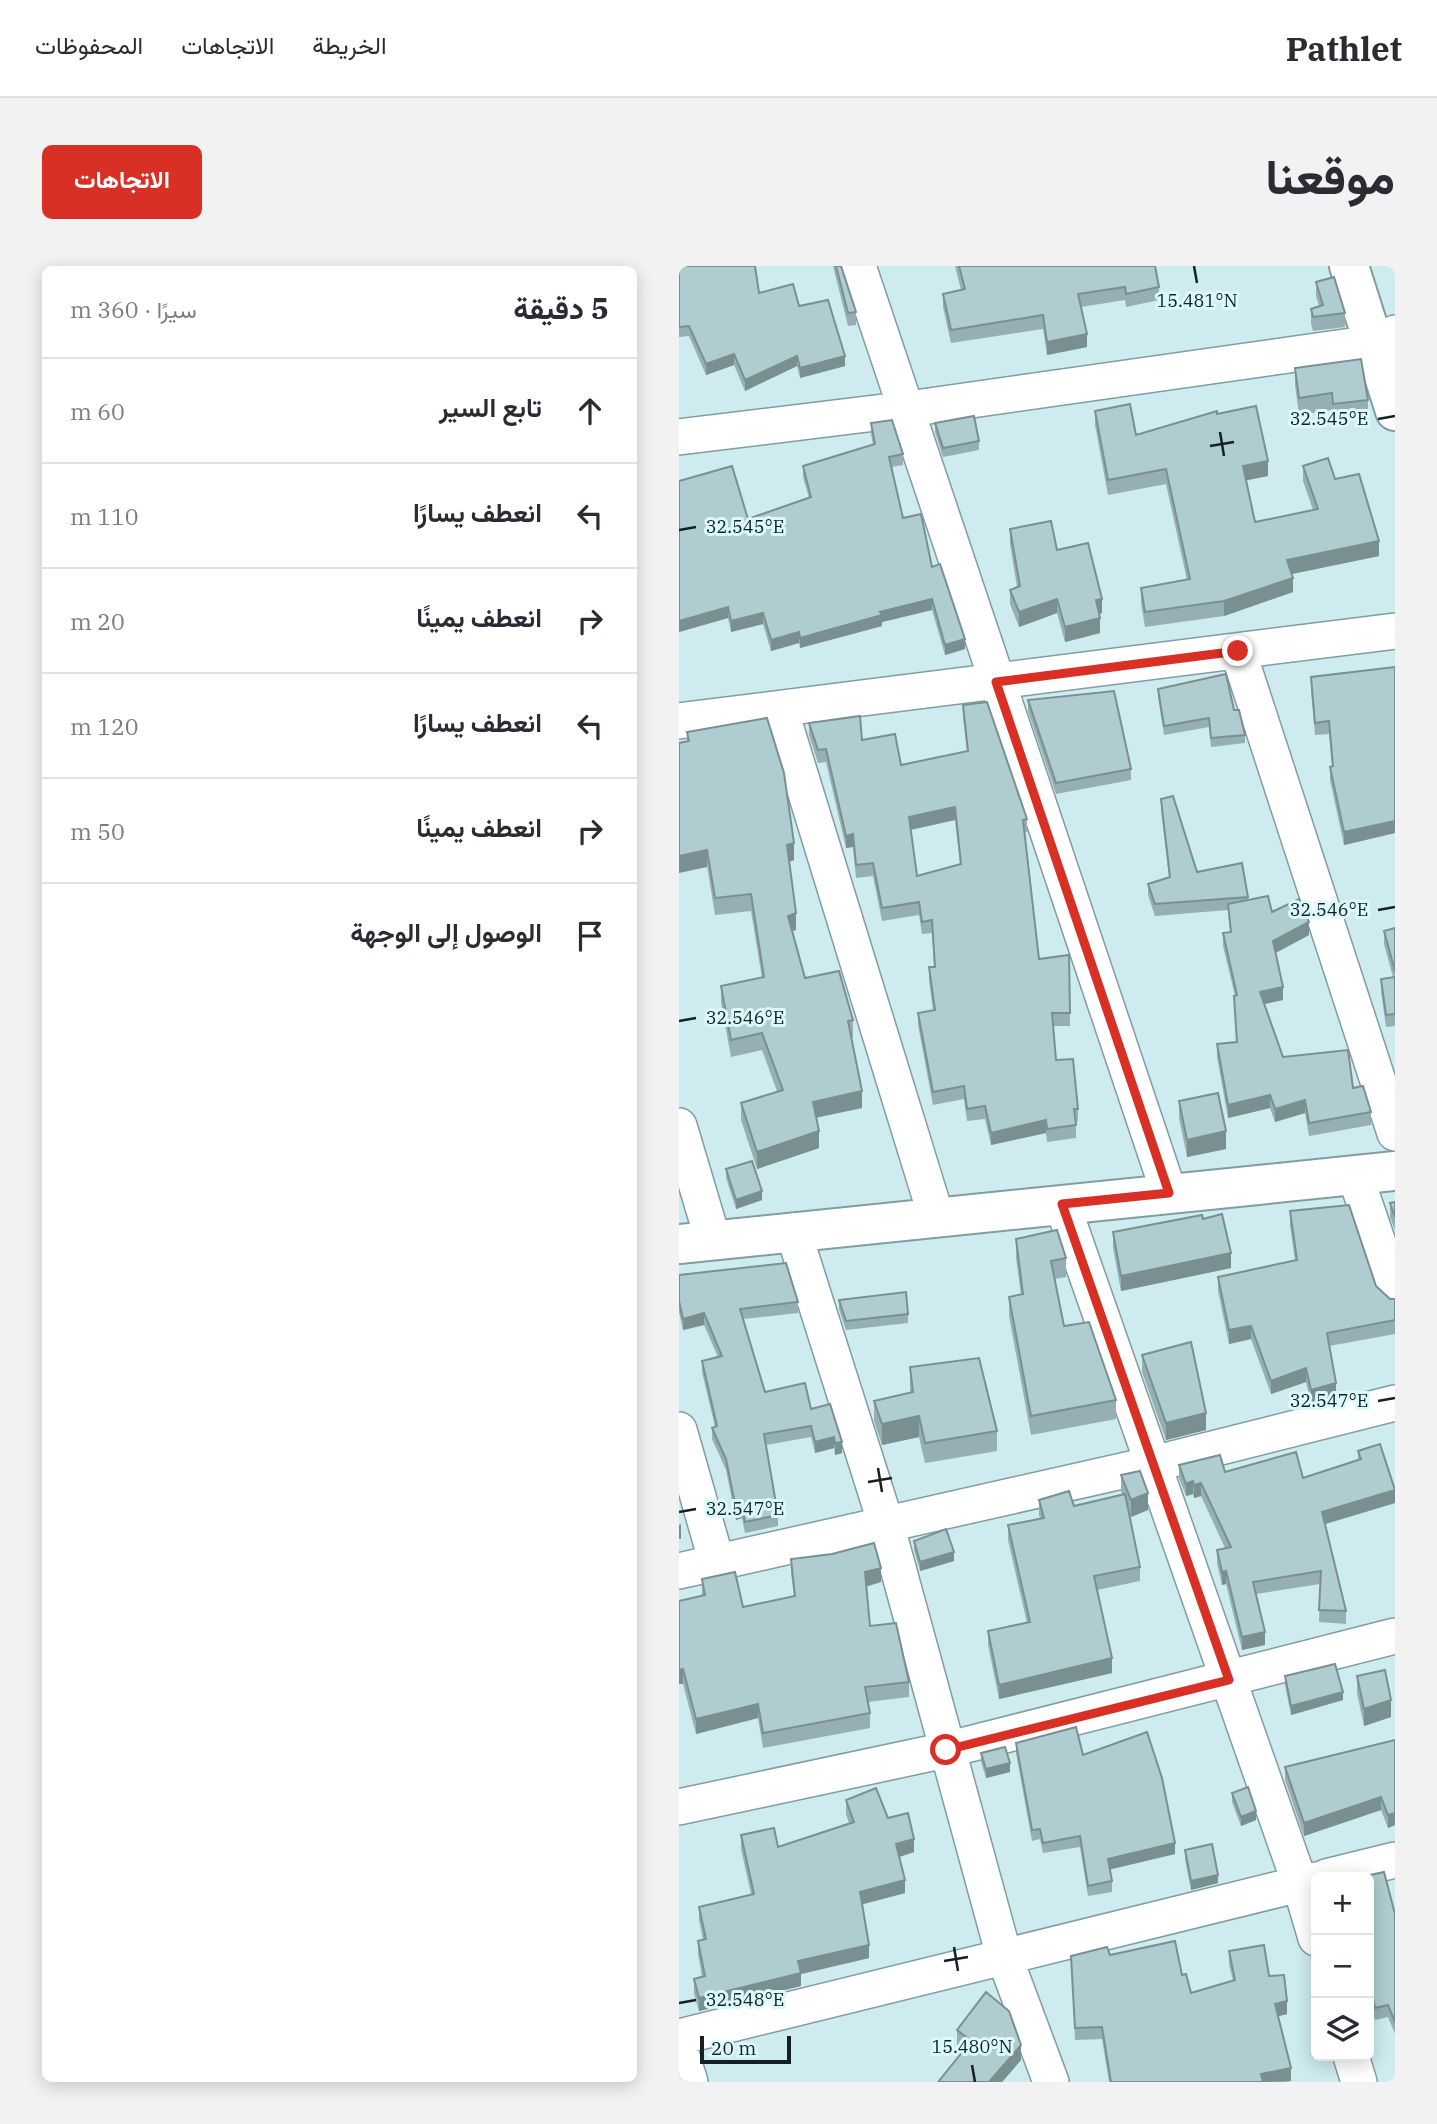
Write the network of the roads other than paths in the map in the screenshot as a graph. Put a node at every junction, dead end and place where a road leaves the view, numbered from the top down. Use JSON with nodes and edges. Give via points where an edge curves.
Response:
{"nodes":[{"id":1,"x":858,"y":266,"type":"edge"},
{"id":2,"x":1349,"y":266,"type":"edge"},
{"id":3,"x":1384,"y":338,"type":"edge"},
{"id":4,"x":908,"y":410,"type":"junction"},
{"id":5,"x":1395,"y":411,"type":"edge"},
{"id":6,"x":679,"y":437,"type":"edge"},
{"id":7,"x":1395,"y":631,"type":"edge"},
{"id":8,"x":1238,"y":651,"type":"junction"},
{"id":9,"x":996,"y":682,"type":"junction"},
{"id":10,"x":780,"y":709,"type":"junction"},
{"id":11,"x":679,"y":721,"type":"edge"},
{"id":12,"x":679,"y":1126,"type":"edge"},
{"id":13,"x":1395,"y":1133,"type":"edge"},
{"id":14,"x":1395,"y":1171,"type":"edge"},
{"id":15,"x":1356,"y":1175,"type":"junction"},
{"id":16,"x":1169,"y":1193,"type":"junction"},
{"id":17,"x":1062,"y":1204,"type":"junction"},
{"id":18,"x":936,"y":1216,"type":"junction"},
{"id":19,"x":793,"y":1231,"type":"junction"},
{"id":20,"x":696,"y":1242,"type":"edge"},
{"id":21,"x":1395,"y":1293,"type":"edge"},
{"id":22,"x":1395,"y":1403,"type":"edge"},
{"id":23,"x":679,"y":1430,"type":"edge"},
{"id":24,"x":1153,"y":1464,"type":"junction"},
{"id":25,"x":886,"y":1524,"type":"junction"},
{"id":26,"x":717,"y":1563,"type":"junction"},
{"id":27,"x":679,"y":1571,"type":"edge"},
{"id":28,"x":1395,"y":1636,"type":"edge"},
{"id":29,"x":1229,"y":1680,"type":"junction"},
{"id":30,"x":946,"y":1750,"type":"junction"},
{"id":31,"x":679,"y":1807,"type":"edge"},
{"id":32,"x":1395,"y":1860,"type":"edge"},
{"id":33,"x":1346,"y":1872,"type":"edge"},
{"id":34,"x":1311,"y":1873,"type":"edge"},
{"id":35,"x":1311,"y":1881,"type":"edge"},
{"id":36,"x":1004,"y":1956,"type":"junction"},
{"id":37,"x":679,"y":2037,"type":"edge"},
{"id":38,"x":679,"y":2047,"type":"edge"},
{"id":39,"x":1353,"y":2061,"type":"edge"},
{"id":40,"x":690,"y":2082,"type":"edge"},
{"id":41,"x":1051,"y":2082,"type":"edge"},
{"id":42,"x":1359,"y":2082,"type":"edge"}],
"edges":[{"from":1,"to":4,"type":"street"},
{"from":2,"to":3,"type":"street"},
{"from":3,"to":4,"type":"street"},
{"from":3,"to":5,"type":"street"},
{"from":4,"to":6,"type":"street"},
{"from":4,"to":9,"type":"street"},
{"from":7,"to":8,"type":"street"},
{"from":8,"to":9,"type":"street"},
{"from":8,"to":13,"type":"street"},
{"from":9,"to":10,"type":"street"},
{"from":9,"to":16,"type":"street"},
{"from":10,"to":11,"type":"street"},
{"from":10,"to":18,"type":"street"},
{"from":12,"to":20,"type":"street"},
{"from":14,"to":15,"type":"street"},
{"from":15,"to":16,"type":"street"},
{"from":15,"to":21,"type":"street"},
{"from":16,"to":17,"type":"street"},
{"from":17,"to":18,"type":"street"},
{"from":17,"to":24,"type":"street"},
{"from":18,"to":19,"type":"street"},
{"from":19,"to":20,"type":"street"},
{"from":19,"to":25,"type":"street"},
{"from":22,"to":24,"type":"street"},
{"from":23,"to":26,"type":"street"},
{"from":24,"to":25,"type":"street"},
{"from":24,"to":29,"type":"street"},
{"from":25,"to":26,"type":"street"},
{"from":25,"to":30,"type":"street"},
{"from":26,"to":27,"type":"street"},
{"from":28,"to":29,"type":"street"},
{"from":29,"to":30,"type":"street"},
{"from":29,"to":34,"type":"street"},
{"from":30,"to":31,"type":"street"},
{"from":30,"to":36,"type":"street"},
{"from":32,"to":33,"type":"street"},
{"from":35,"to":36,"type":"street"},
{"from":36,"to":37,"type":"street"},
{"from":36,"to":41,"type":"street"},
{"from":38,"to":40,"type":"street"},
{"from":39,"to":42,"type":"street"}]}
